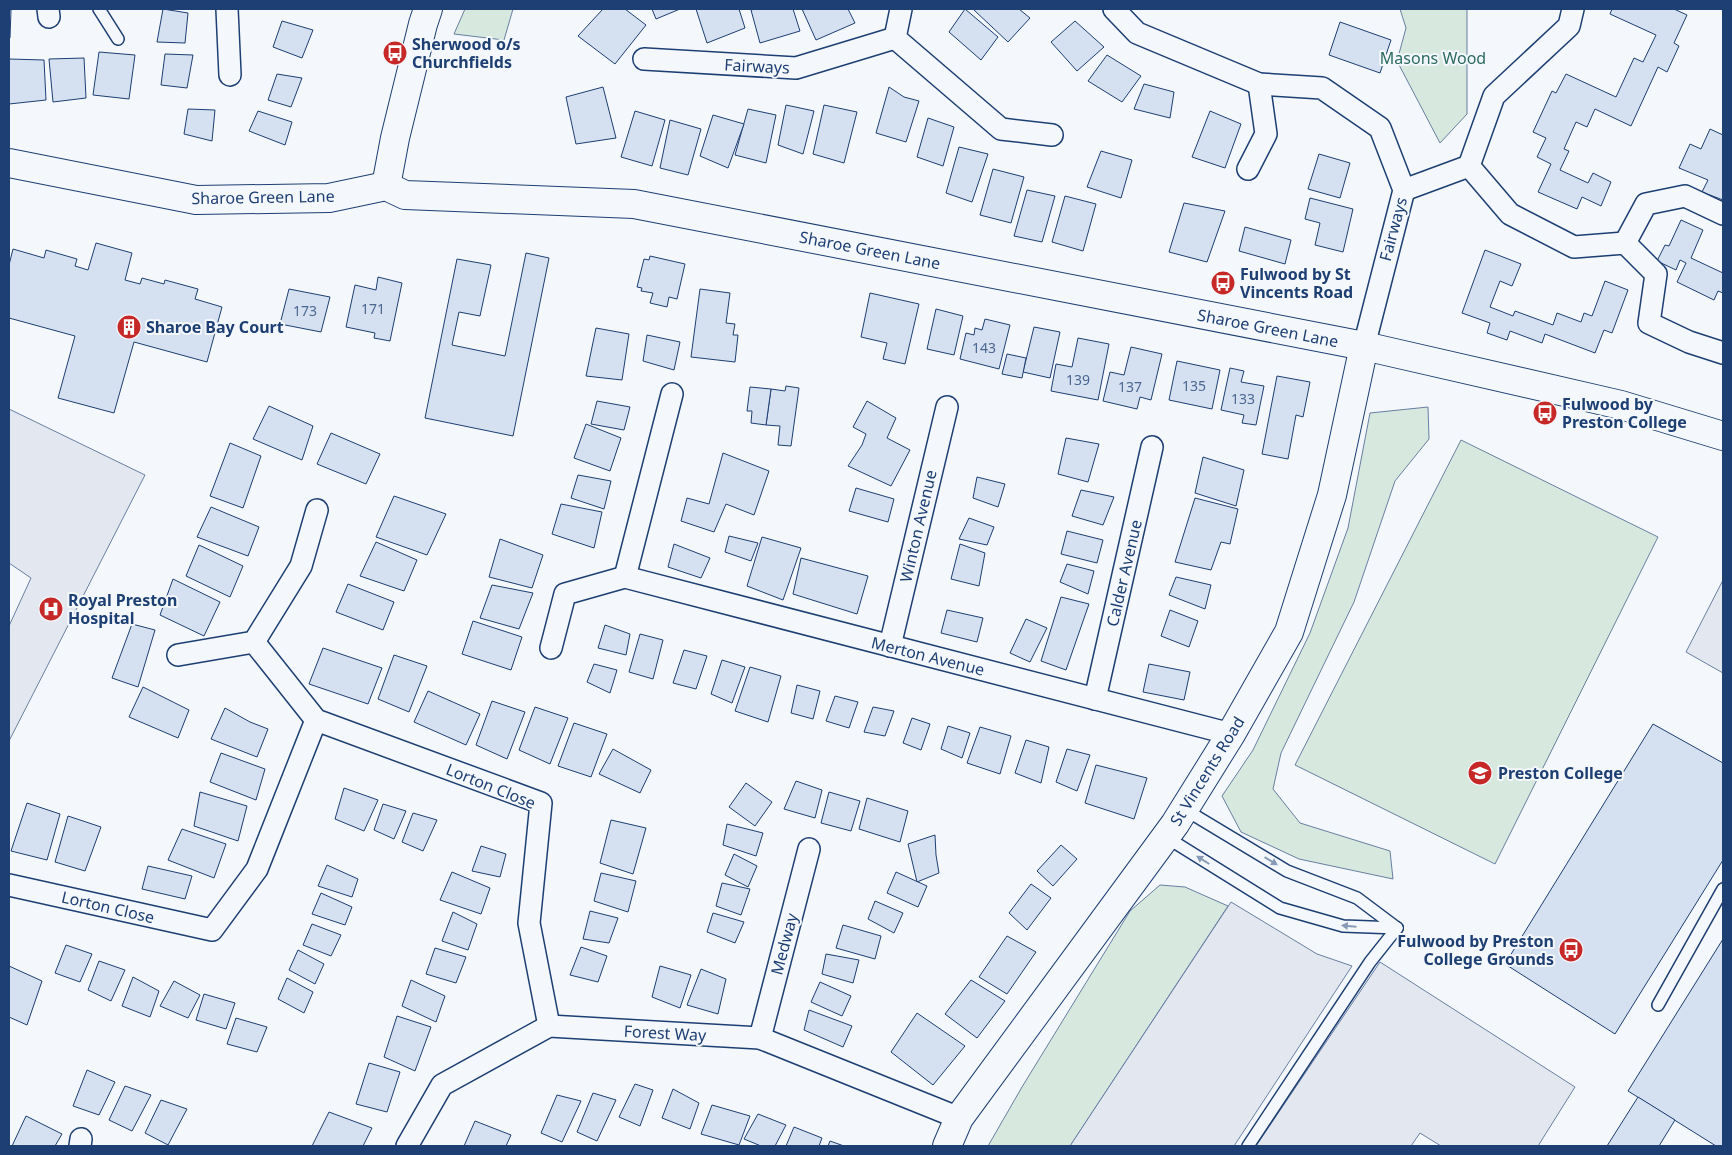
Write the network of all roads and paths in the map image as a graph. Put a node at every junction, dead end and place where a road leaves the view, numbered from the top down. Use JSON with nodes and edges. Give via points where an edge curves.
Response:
{"nodes":[{"id":1,"x":99,"y":9,"type":"edge"},
{"id":2,"x":226,"y":9,"type":"edge"},
{"id":3,"x":428,"y":9,"type":"edge"},
{"id":4,"x":901,"y":9,"type":"edge"},
{"id":5,"x":1114,"y":9,"type":"edge"},
{"id":6,"x":1573,"y":9,"type":"edge"},
{"id":7,"x":895,"y":38,"type":"junction"},
{"id":8,"x":118,"y":39,"type":"dead end"},
{"id":9,"x":644,"y":59,"type":"dead end"},
{"id":10,"x":230,"y":76,"type":"dead end"},
{"id":11,"x":1259,"y":84,"type":"junction"},
{"id":12,"x":1052,"y":135,"type":"dead end"},
{"id":13,"x":9,"y":163,"type":"edge"},
{"id":14,"x":1469,"y":166,"type":"junction"},
{"id":15,"x":1248,"y":169,"type":"dead end"},
{"id":16,"x":386,"y":186,"type":"junction"},
{"id":17,"x":1404,"y":190,"type":"junction"},
{"id":18,"x":1723,"y":214,"type":"edge"},
{"id":19,"x":1625,"y":243,"type":"junction"},
{"id":20,"x":1364,"y":346,"type":"junction"},
{"id":21,"x":1723,"y":353,"type":"edge"},
{"id":22,"x":672,"y":394,"type":"dead end"},
{"id":23,"x":946,"y":407,"type":"dead end"},
{"id":24,"x":1723,"y":436,"type":"edge"},
{"id":25,"x":1152,"y":447,"type":"dead end"},
{"id":26,"x":317,"y":510,"type":"dead end"},
{"id":27,"x":625,"y":577,"type":"junction"},
{"id":28,"x":254,"y":642,"type":"junction"},
{"id":29,"x":890,"y":646,"type":"junction"},
{"id":30,"x":551,"y":648,"type":"dead end"},
{"id":31,"x":178,"y":655,"type":"dead end"},
{"id":32,"x":1095,"y":699,"type":"junction"},
{"id":33,"x":316,"y":720,"type":"junction"},
{"id":34,"x":1231,"y":734,"type":"junction"},
{"id":35,"x":1184,"y":809,"type":"junction"},
{"id":36,"x":1166,"y":837,"type":"junction"},
{"id":37,"x":809,"y":849,"type":"dead end"},
{"id":38,"x":9,"y":885,"type":"edge"},
{"id":39,"x":1723,"y":889,"type":"edge"},
{"id":40,"x":1397,"y":928,"type":"junction"},
{"id":41,"x":1658,"y":1005,"type":"dead end"},
{"id":42,"x":549,"y":1026,"type":"junction"},
{"id":43,"x":760,"y":1038,"type":"junction"},
{"id":44,"x":959,"y":1118,"type":"junction"},
{"id":45,"x":406,"y":1146,"type":"edge"},
{"id":46,"x":947,"y":1146,"type":"edge"},
{"id":47,"x":1248,"y":1146,"type":"edge"}],
"edges":[{"from":1,"to":8,"type":"lane"},
{"from":2,"to":10,"type":"street"},
{"from":3,"to":16,"type":"street","via":[[397,128]]},
{"from":4,"to":7,"type":"street"},
{"from":5,"to":11,"type":"street","name":"Fairways","via":[[1137,33]]},
{"from":6,"to":14,"type":"street","via":[[1569,26],[1494,96]]},
{"from":7,"to":9,"type":"street","name":"Fairways","via":[[796,68]]},
{"from":7,"to":12,"type":"street","via":[[1001,130]]},
{"from":11,"to":15,"type":"street","via":[[1266,134]]},
{"from":11,"to":17,"type":"street","name":"Fairways","via":[[1322,88],[1380,128]]},
{"from":13,"to":16,"type":"street","name":"Sharoe Green Lane","via":[[196,200],[329,198]]},
{"from":14,"to":17,"type":"street"},
{"from":14,"to":19,"type":"street","via":[[1510,214],[1574,247]]},
{"from":16,"to":20,"type":"street","name":"Sharoe Green Lane","via":[[405,196],[634,204]]},
{"from":17,"to":20,"type":"street","name":"Fairways"},
{"from":18,"to":19,"type":"street","via":[[1685,196],[1646,204]]},
{"from":19,"to":21,"type":"street","via":[[1656,274],[1649,323],[1689,342]]},
{"from":20,"to":24,"type":"street","name":"Sharoe Green Lane","via":[[1621,405]]},
{"from":20,"to":34,"type":"street","name":"St Vincents Road","via":[[1332,495],[1289,632]]},
{"from":22,"to":27,"type":"street"},
{"from":23,"to":29,"type":"street","name":"Winton Avenue"},
{"from":25,"to":32,"type":"street","name":"Calder Avenue"},
{"from":26,"to":28,"type":"street","via":[[300,566]]},
{"from":27,"to":29,"type":"street","name":"Merton Avenue"},
{"from":27,"to":30,"type":"street","via":[[565,594]]},
{"from":28,"to":31,"type":"street"},
{"from":28,"to":33,"type":"street"},
{"from":29,"to":32,"type":"street","name":"Merton Avenue"},
{"from":32,"to":34,"type":"street","name":"Merton Avenue"},
{"from":33,"to":38,"type":"street","name":"Lorton Close","via":[[257,869],[212,930]]},
{"from":33,"to":42,"type":"street","name":"Lorton Close","via":[[541,803],[529,923]]},
{"from":34,"to":35,"type":"street","name":"St Vincents Road"},
{"from":35,"to":36,"type":"street","name":"St Vincents Road"},
{"from":35,"to":40,"type":"lane","one_way":true,"via":[[1288,871],[1357,898]]},
{"from":40,"to":36,"type":"lane","one_way":true,"via":[[1344,926],[1280,908]]},
{"from":36,"to":44,"type":"street","name":"St Vincents Road"},
{"from":37,"to":43,"type":"street","name":"Medway"},
{"from":39,"to":41,"type":"lane"},
{"from":40,"to":47,"type":"lane","via":[[1370,962]]},
{"from":42,"to":43,"type":"street","name":"Forest Way"},
{"from":42,"to":45,"type":"street","via":[[442,1085]]},
{"from":43,"to":44,"type":"street","name":"Forest Way"},
{"from":44,"to":46,"type":"street","name":"St Vincents Road"}]}
